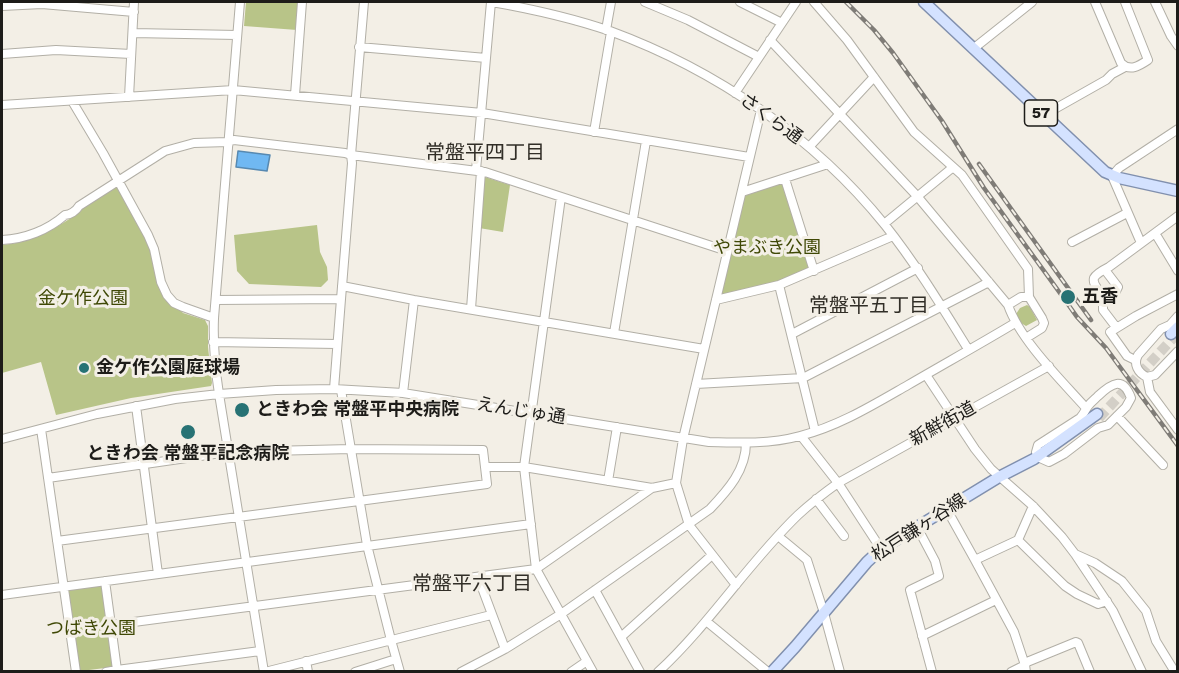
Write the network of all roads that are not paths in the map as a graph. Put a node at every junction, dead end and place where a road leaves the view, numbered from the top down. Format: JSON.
{"nodes":[{"id":1,"x":134,"y":2,"type":"edge"},
{"id":2,"x":240,"y":2,"type":"edge"},
{"id":3,"x":302,"y":2,"type":"edge"},
{"id":4,"x":364,"y":2,"type":"edge"},
{"id":5,"x":491,"y":2,"type":"edge"},
{"id":6,"x":611,"y":2,"type":"edge"},
{"id":7,"x":645,"y":2,"type":"edge"},
{"id":8,"x":740,"y":2,"type":"edge"},
{"id":9,"x":796,"y":2,"type":"edge"},
{"id":10,"x":814,"y":2,"type":"edge"},
{"id":11,"x":924,"y":2,"type":"edge"},
{"id":12,"x":1032,"y":2,"type":"edge"},
{"id":13,"x":1095,"y":2,"type":"edge"},
{"id":14,"x":1125,"y":2,"type":"edge"},
{"id":15,"x":1155,"y":2,"type":"edge"},
{"id":16,"x":2,"y":6,"type":"edge"},
{"id":17,"x":134,"y":12,"type":"junction"},
{"id":18,"x":782,"y":23,"type":"junction"},
{"id":19,"x":609,"y":31,"type":"junction"},
{"id":20,"x":133,"y":33,"type":"junction"},
{"id":21,"x":237,"y":35,"type":"junction"},
{"id":22,"x":770,"y":40,"type":"junction"},
{"id":23,"x":359,"y":46,"type":"junction"},
{"id":24,"x":1178,"y":46,"type":"edge"},
{"id":25,"x":973,"y":49,"type":"junction"},
{"id":26,"x":2,"y":54,"type":"edge"},
{"id":27,"x":132,"y":54,"type":"junction"},
{"id":28,"x":759,"y":57,"type":"junction"},
{"id":29,"x":486,"y":58,"type":"junction"},
{"id":30,"x":1125,"y":67,"type":"junction"},
{"id":31,"x":874,"y":77,"type":"junction"},
{"id":32,"x":233,"y":90,"type":"junction"},
{"id":33,"x":735,"y":93,"type":"junction"},
{"id":34,"x":295,"y":95,"type":"junction"},
{"id":35,"x":129,"y":97,"type":"junction"},
{"id":36,"x":72,"y":101,"type":"junction"},
{"id":37,"x":355,"y":101,"type":"junction"},
{"id":38,"x":2,"y":105,"type":"edge"},
{"id":39,"x":761,"y":110,"type":"junction"},
{"id":40,"x":482,"y":113,"type":"junction"},
{"id":41,"x":840,"y":113,"type":"junction"},
{"id":42,"x":1044,"y":115,"type":"junction"},
{"id":43,"x":1178,"y":129,"type":"edge"},
{"id":44,"x":594,"y":132,"type":"junction"},
{"id":45,"x":646,"y":141,"type":"junction"},
{"id":46,"x":228,"y":142,"type":"junction"},
{"id":47,"x":809,"y":147,"type":"junction"},
{"id":48,"x":351,"y":155,"type":"junction"},
{"id":49,"x":749,"y":157,"type":"junction"},
{"id":50,"x":828,"y":164,"type":"junction"},
{"id":51,"x":952,"y":168,"type":"junction"},
{"id":52,"x":479,"y":171,"type":"junction"},
{"id":53,"x":1112,"y":176,"type":"junction"},
{"id":54,"x":785,"y":178,"type":"junction"},
{"id":55,"x":118,"y":181,"type":"junction"},
{"id":56,"x":1178,"y":191,"type":"edge"},
{"id":57,"x":742,"y":192,"type":"junction"},
{"id":58,"x":917,"y":196,"type":"junction"},
{"id":59,"x":561,"y":198,"type":"junction"},
{"id":60,"x":1127,"y":213,"type":"junction"},
{"id":61,"x":1178,"y":216,"type":"edge"},
{"id":62,"x":633,"y":220,"type":"junction"},
{"id":63,"x":884,"y":224,"type":"junction"},
{"id":64,"x":1155,"y":233,"type":"junction"},
{"id":65,"x":893,"y":236,"type":"junction"},
{"id":66,"x":2,"y":240,"type":"edge"},
{"id":67,"x":1072,"y":242,"type":"dead end"},
{"id":68,"x":1141,"y":243,"type":"junction"},
{"id":69,"x":727,"y":251,"type":"junction"},
{"id":70,"x":918,"y":268,"type":"junction"},
{"id":71,"x":1105,"y":270,"type":"junction"},
{"id":72,"x":814,"y":271,"type":"junction"},
{"id":73,"x":1178,"y":271,"type":"edge"},
{"id":74,"x":989,"y":282,"type":"junction"},
{"id":75,"x":779,"y":285,"type":"junction"},
{"id":76,"x":342,"y":286,"type":"junction"},
{"id":77,"x":1178,"y":294,"type":"edge"},
{"id":78,"x":1103,"y":296,"type":"junction"},
{"id":79,"x":1029,"y":297,"type":"junction"},
{"id":80,"x":341,"y":298,"type":"junction"},
{"id":81,"x":216,"y":300,"type":"junction"},
{"id":82,"x":414,"y":300,"type":"junction"},
{"id":83,"x":716,"y":300,"type":"junction"},
{"id":84,"x":942,"y":305,"type":"junction"},
{"id":85,"x":1008,"y":305,"type":"junction"},
{"id":86,"x":471,"y":309,"type":"junction"},
{"id":87,"x":1178,"y":316,"type":"edge"},
{"id":88,"x":214,"y":318,"type":"junction"},
{"id":89,"x":544,"y":322,"type":"junction"},
{"id":90,"x":1015,"y":323,"type":"junction"},
{"id":91,"x":1116,"y":327,"type":"junction"},
{"id":92,"x":614,"y":333,"type":"junction"},
{"id":93,"x":792,"y":334,"type":"junction"},
{"id":94,"x":1026,"y":338,"type":"junction"},
{"id":95,"x":213,"y":342,"type":"junction"},
{"id":96,"x":337,"y":344,"type":"junction"},
{"id":97,"x":704,"y":349,"type":"junction"},
{"id":98,"x":968,"y":350,"type":"junction"},
{"id":99,"x":1178,"y":351,"type":"edge"},
{"id":100,"x":1135,"y":360,"type":"junction"},
{"id":101,"x":1049,"y":366,"type":"junction"},
{"id":102,"x":926,"y":375,"type":"junction"},
{"id":103,"x":1147,"y":377,"type":"junction"},
{"id":104,"x":803,"y":378,"type":"junction"},
{"id":105,"x":696,"y":384,"type":"junction"},
{"id":106,"x":338,"y":390,"type":"junction"},
{"id":107,"x":403,"y":393,"type":"junction"},
{"id":108,"x":219,"y":394,"type":"junction"},
{"id":109,"x":136,"y":406,"type":"junction"},
{"id":110,"x":1086,"y":408,"type":"junction"},
{"id":111,"x":531,"y":413,"type":"junction"},
{"id":112,"x":1098,"y":416,"type":"tunnel mouth"},
{"id":113,"x":1117,"y":416,"type":"junction"},
{"id":114,"x":955,"y":418,"type":"junction"},
{"id":115,"x":617,"y":427,"type":"junction"},
{"id":116,"x":41,"y":429,"type":"junction"},
{"id":117,"x":1178,"y":430,"type":"edge"},
{"id":118,"x":815,"y":431,"type":"junction"},
{"id":119,"x":801,"y":436,"type":"junction"},
{"id":120,"x":2,"y":439,"type":"edge"},
{"id":121,"x":683,"y":439,"type":"junction"},
{"id":122,"x":746,"y":443,"type":"junction"},
{"id":123,"x":351,"y":449,"type":"junction"},
{"id":124,"x":228,"y":452,"type":"junction"},
{"id":125,"x":1038,"y":458,"type":"junction"},
{"id":126,"x":144,"y":464,"type":"junction"},
{"id":127,"x":1163,"y":465,"type":"dead end"},
{"id":128,"x":524,"y":467,"type":"junction"},
{"id":129,"x":485,"y":468,"type":"junction"},
{"id":130,"x":999,"y":477,"type":"junction"},
{"id":131,"x":48,"y":478,"type":"junction"},
{"id":132,"x":608,"y":481,"type":"junction"},
{"id":133,"x":676,"y":483,"type":"junction"},
{"id":134,"x":838,"y":483,"type":"junction"},
{"id":135,"x":652,"y":488,"type":"junction"},
{"id":136,"x":816,"y":499,"type":"junction"},
{"id":137,"x":359,"y":501,"type":"junction"},
{"id":138,"x":1033,"y":506,"type":"junction"},
{"id":139,"x":946,"y":508,"type":"junction"},
{"id":140,"x":238,"y":517,"type":"junction"},
{"id":141,"x":531,"y":524,"type":"junction"},
{"id":142,"x":689,"y":525,"type":"junction"},
{"id":143,"x":917,"y":527,"type":"junction"},
{"id":144,"x":152,"y":528,"type":"junction"},
{"id":145,"x":778,"y":536,"type":"junction"},
{"id":146,"x":844,"y":536,"type":"dead end"},
{"id":147,"x":1018,"y":540,"type":"junction"},
{"id":148,"x":57,"y":541,"type":"junction"},
{"id":149,"x":367,"y":545,"type":"junction"},
{"id":150,"x":881,"y":549,"type":"junction"},
{"id":151,"x":1075,"y":554,"type":"junction"},
{"id":152,"x":712,"y":555,"type":"junction"},
{"id":153,"x":975,"y":560,"type":"junction"},
{"id":154,"x":246,"y":562,"type":"junction"},
{"id":155,"x":536,"y":568,"type":"junction"},
{"id":156,"x":158,"y":574,"type":"junction"},
{"id":157,"x":478,"y":577,"type":"junction"},
{"id":158,"x":105,"y":581,"type":"junction"},
{"id":159,"x":736,"y":585,"type":"junction"},
{"id":160,"x":63,"y":587,"type":"junction"},
{"id":161,"x":378,"y":590,"type":"junction"},
{"id":162,"x":595,"y":590,"type":"junction"},
{"id":163,"x":2,"y":595,"type":"edge"},
{"id":164,"x":996,"y":600,"type":"junction"},
{"id":165,"x":1107,"y":601,"type":"junction"},
{"id":166,"x":254,"y":607,"type":"junction"},
{"id":167,"x":824,"y":612,"type":"junction"},
{"id":168,"x":561,"y":614,"type":"junction"},
{"id":169,"x":491,"y":615,"type":"junction"},
{"id":170,"x":706,"y":621,"type":"junction"},
{"id":171,"x":111,"y":625,"type":"junction"},
{"id":172,"x":922,"y":636,"type":"junction"},
{"id":173,"x":621,"y":637,"type":"junction"},
{"id":174,"x":391,"y":640,"type":"junction"},
{"id":175,"x":505,"y":649,"type":"junction"},
{"id":176,"x":260,"y":651,"type":"junction"},
{"id":177,"x":396,"y":659,"type":"junction"},
{"id":178,"x":306,"y":661,"type":"junction"},
{"id":179,"x":587,"y":661,"type":"junction"},
{"id":180,"x":169,"y":667,"type":"edge"},
{"id":181,"x":478,"y":668,"type":"edge"},
{"id":182,"x":1025,"y":668,"type":"edge"},
{"id":183,"x":117,"y":670,"type":"junction"},
{"id":184,"x":659,"y":670,"type":"edge"},
{"id":185,"x":1176,"y":670,"type":"edge"},
{"id":186,"x":76,"y":672,"type":"edge"},
{"id":187,"x":106,"y":672,"type":"edge"},
{"id":188,"x":264,"y":672,"type":"edge"},
{"id":189,"x":308,"y":672,"type":"edge"},
{"id":190,"x":356,"y":672,"type":"edge"},
{"id":191,"x":400,"y":672,"type":"edge"},
{"id":192,"x":461,"y":672,"type":"edge"},
{"id":193,"x":571,"y":672,"type":"edge"},
{"id":194,"x":593,"y":672,"type":"edge"},
{"id":195,"x":640,"y":672,"type":"edge"},
{"id":196,"x":770,"y":672,"type":"edge"},
{"id":197,"x":840,"y":672,"type":"edge"},
{"id":198,"x":932,"y":672,"type":"edge"},
{"id":199,"x":1011,"y":672,"type":"edge"},
{"id":200,"x":1090,"y":672,"type":"edge"},
{"id":201,"x":1142,"y":672,"type":"edge"}],
"edges":[{"from":1,"to":17,"type":"street"},
{"from":2,"to":21,"type":"street"},
{"from":3,"to":34,"type":"street"},
{"from":4,"to":23,"type":"street"},
{"from":5,"to":19,"type":"street","name":"さくら通"},
{"from":5,"to":29,"type":"street"},
{"from":6,"to":19,"type":"street"},
{"from":7,"to":28,"type":"street"},
{"from":8,"to":18,"type":"street"},
{"from":9,"to":18,"type":"street"},
{"from":10,"to":31,"type":"street"},
{"from":11,"to":25,"type":"main road","number":"57"},
{"from":12,"to":25,"type":"street"},
{"from":13,"to":30,"type":"street"},
{"from":14,"to":30,"type":"street"},
{"from":15,"to":24,"type":"street"},
{"from":16,"to":17,"type":"street"},
{"from":17,"to":20,"type":"street"},
{"from":18,"to":22,"type":"street"},
{"from":19,"to":33,"type":"street","name":"さくら通"},
{"from":19,"to":44,"type":"street"},
{"from":20,"to":21,"type":"street"},
{"from":20,"to":27,"type":"street"},
{"from":21,"to":32,"type":"street"},
{"from":22,"to":28,"type":"street"},
{"from":22,"to":41,"type":"street"},
{"from":23,"to":29,"type":"street"},
{"from":23,"to":37,"type":"street"},
{"from":25,"to":42,"type":"main road","number":"57"},
{"from":26,"to":27,"type":"street"},
{"from":27,"to":35,"type":"street"},
{"from":28,"to":33,"type":"street"},
{"from":29,"to":40,"type":"street"},
{"from":30,"to":42,"type":"street"},
{"from":31,"to":41,"type":"street"},
{"from":31,"to":51,"type":"street"},
{"from":32,"to":34,"type":"street"},
{"from":32,"to":35,"type":"street"},
{"from":32,"to":46,"type":"street"},
{"from":33,"to":39,"type":"street","name":"さくら通"},
{"from":34,"to":37,"type":"street"},
{"from":35,"to":36,"type":"street"},
{"from":36,"to":38,"type":"street"},
{"from":36,"to":55,"type":"street"},
{"from":37,"to":40,"type":"street"},
{"from":37,"to":48,"type":"street"},
{"from":39,"to":47,"type":"street","name":"さくら通"},
{"from":39,"to":49,"type":"street"},
{"from":40,"to":44,"type":"street"},
{"from":40,"to":52,"type":"street"},
{"from":41,"to":47,"type":"street"},
{"from":41,"to":58,"type":"street"},
{"from":42,"to":53,"type":"main road","number":"57"},
{"from":43,"to":53,"type":"street"},
{"from":44,"to":45,"type":"street"},
{"from":45,"to":49,"type":"street"},
{"from":45,"to":62,"type":"street"},
{"from":46,"to":48,"type":"street"},
{"from":46,"to":55,"type":"street"},
{"from":46,"to":81,"type":"street"},
{"from":47,"to":50,"type":"street","name":"さくら通"},
{"from":48,"to":52,"type":"street"},
{"from":48,"to":76,"type":"street"},
{"from":49,"to":57,"type":"street"},
{"from":50,"to":54,"type":"street"},
{"from":50,"to":63,"type":"street","name":"さくら通"},
{"from":51,"to":58,"type":"street"},
{"from":51,"to":79,"type":"street"},
{"from":52,"to":59,"type":"street"},
{"from":52,"to":86,"type":"street"},
{"from":53,"to":56,"type":"main road","number":"57"},
{"from":53,"to":60,"type":"street"},
{"from":54,"to":57,"type":"street"},
{"from":54,"to":72,"type":"street"},
{"from":55,"to":66,"type":"street"},
{"from":55,"to":88,"type":"street"},
{"from":57,"to":69,"type":"street"},
{"from":58,"to":63,"type":"street"},
{"from":58,"to":74,"type":"street"},
{"from":59,"to":62,"type":"street"},
{"from":59,"to":89,"type":"street"},
{"from":60,"to":67,"type":"street"},
{"from":60,"to":68,"type":"street"},
{"from":61,"to":64,"type":"street"},
{"from":62,"to":69,"type":"street"},
{"from":62,"to":92,"type":"street"},
{"from":63,"to":65,"type":"street","name":"さくら通"},
{"from":64,"to":68,"type":"street"},
{"from":64,"to":73,"type":"street"},
{"from":65,"to":70,"type":"street","name":"さくら通"},
{"from":65,"to":72,"type":"street"},
{"from":68,"to":71,"type":"street"},
{"from":69,"to":83,"type":"street"},
{"from":70,"to":84,"type":"street","name":"さくら通"},
{"from":70,"to":93,"type":"street"},
{"from":71,"to":78,"type":"street"},
{"from":71,"to":78,"type":"street"},
{"from":72,"to":75,"type":"street"},
{"from":74,"to":84,"type":"street"},
{"from":74,"to":85,"type":"street"},
{"from":75,"to":83,"type":"street"},
{"from":75,"to":93,"type":"street"},
{"from":76,"to":80,"type":"street"},
{"from":76,"to":82,"type":"street"},
{"from":77,"to":91,"type":"street"},
{"from":78,"to":91,"type":"street"},
{"from":79,"to":85,"type":"street"},
{"from":79,"to":94,"type":"street"},
{"from":80,"to":81,"type":"street"},
{"from":80,"to":96,"type":"street"},
{"from":81,"to":88,"type":"street"},
{"from":82,"to":86,"type":"street"},
{"from":82,"to":107,"type":"street"},
{"from":83,"to":97,"type":"street"},
{"from":84,"to":98,"type":"street","name":"さくら通"},
{"from":84,"to":104,"type":"street"},
{"from":85,"to":90,"type":"street"},
{"from":86,"to":89,"type":"street"},
{"from":87,"to":100,"type":"street"},
{"from":88,"to":95,"type":"street"},
{"from":89,"to":92,"type":"street"},
{"from":89,"to":111,"type":"street"},
{"from":90,"to":94,"type":"street"},
{"from":90,"to":98,"type":"street","name":"えんじゅ通"},
{"from":91,"to":100,"type":"street"},
{"from":92,"to":97,"type":"street"},
{"from":93,"to":104,"type":"street"},
{"from":94,"to":101,"type":"street"},
{"from":95,"to":96,"type":"street"},
{"from":95,"to":108,"type":"street"},
{"from":96,"to":106,"type":"street"},
{"from":97,"to":105,"type":"street"},
{"from":98,"to":102,"type":"street","name":"えんじゅ通"},
{"from":99,"to":103,"type":"street"},
{"from":100,"to":103,"type":"street"},
{"from":101,"to":110,"type":"street"},
{"from":101,"to":114,"type":"street","name":"新鮮街道"},
{"from":102,"to":114,"type":"street"},
{"from":102,"to":118,"type":"street","name":"えんじゅ通"},
{"from":103,"to":117,"type":"street"},
{"from":104,"to":105,"type":"street"},
{"from":104,"to":118,"type":"street"},
{"from":105,"to":121,"type":"street"},
{"from":106,"to":107,"type":"street","name":"えんじゅ通"},
{"from":106,"to":108,"type":"street","name":"えんじゅ通"},
{"from":106,"to":123,"type":"street"},
{"from":107,"to":111,"type":"street","name":"えんじゅ通"},
{"from":108,"to":109,"type":"street","name":"えんじゅ通"},
{"from":108,"to":124,"type":"street"},
{"from":109,"to":116,"type":"street","name":"えんじゅ通"},
{"from":109,"to":126,"type":"street"},
{"from":110,"to":113,"type":"street"},
{"from":110,"to":125,"type":"street"},
{"from":111,"to":115,"type":"street","name":"えんじゅ通"},
{"from":111,"to":128,"type":"street"},
{"from":112,"to":125,"type":"main road","name":"松戸鎌ヶ谷線"},
{"from":113,"to":125,"type":"street"},
{"from":113,"to":127,"type":"street"},
{"from":114,"to":130,"type":"street"},
{"from":114,"to":134,"type":"street","name":"新鮮街道"},
{"from":115,"to":121,"type":"street","name":"えんじゅ通"},
{"from":115,"to":132,"type":"street"},
{"from":116,"to":120,"type":"street","name":"えんじゅ通"},
{"from":116,"to":131,"type":"street"},
{"from":118,"to":119,"type":"street","name":"えんじゅ通"},
{"from":119,"to":122,"type":"street","name":"えんじゅ通"},
{"from":119,"to":134,"type":"street"},
{"from":121,"to":122,"type":"street","name":"えんじゅ通"},
{"from":121,"to":133,"type":"street"},
{"from":122,"to":142,"type":"street"},
{"from":123,"to":124,"type":"street"},
{"from":123,"to":129,"type":"street"},
{"from":123,"to":137,"type":"street"},
{"from":124,"to":126,"type":"street"},
{"from":124,"to":140,"type":"street"},
{"from":125,"to":130,"type":"main road","name":"松戸鎌ヶ谷線"},
{"from":126,"to":131,"type":"street"},
{"from":126,"to":144,"type":"street"},
{"from":128,"to":129,"type":"street"},
{"from":128,"to":132,"type":"street"},
{"from":128,"to":141,"type":"street"},
{"from":129,"to":137,"type":"street"},
{"from":130,"to":138,"type":"street"},
{"from":130,"to":139,"type":"main road","name":"松戸鎌ヶ谷線"},
{"from":131,"to":148,"type":"street"},
{"from":132,"to":135,"type":"street"},
{"from":133,"to":135,"type":"street"},
{"from":133,"to":142,"type":"street"},
{"from":134,"to":136,"type":"street","name":"新鮮街道"},
{"from":134,"to":150,"type":"street"},
{"from":135,"to":155,"type":"street"},
{"from":136,"to":145,"type":"street","name":"新鮮街道"},
{"from":136,"to":146,"type":"street"},
{"from":137,"to":140,"type":"street"},
{"from":137,"to":149,"type":"street"},
{"from":138,"to":147,"type":"street"},
{"from":138,"to":151,"type":"street"},
{"from":139,"to":143,"type":"main road","name":"松戸鎌ヶ谷線"},
{"from":139,"to":153,"type":"street"},
{"from":140,"to":144,"type":"street"},
{"from":140,"to":154,"type":"street"},
{"from":141,"to":149,"type":"street"},
{"from":141,"to":155,"type":"street"},
{"from":142,"to":152,"type":"street"},
{"from":142,"to":162,"type":"street"},
{"from":143,"to":150,"type":"main road","name":"松戸鎌ヶ谷線"},
{"from":143,"to":172,"type":"street"},
{"from":144,"to":148,"type":"street"},
{"from":144,"to":156,"type":"street"},
{"from":145,"to":159,"type":"street","name":"新鮮街道"},
{"from":145,"to":167,"type":"street"},
{"from":147,"to":153,"type":"street"},
{"from":147,"to":165,"type":"street"},
{"from":148,"to":160,"type":"street"},
{"from":149,"to":154,"type":"street"},
{"from":149,"to":161,"type":"street"},
{"from":150,"to":167,"type":"main road","name":"松戸鎌ヶ谷線"},
{"from":151,"to":165,"type":"street"},
{"from":151,"to":185,"type":"street"},
{"from":152,"to":159,"type":"street"},
{"from":152,"to":173,"type":"street"},
{"from":153,"to":164,"type":"street"},
{"from":154,"to":156,"type":"street"},
{"from":154,"to":166,"type":"street"},
{"from":155,"to":157,"type":"street"},
{"from":155,"to":168,"type":"street"},
{"from":156,"to":158,"type":"street"},
{"from":157,"to":161,"type":"street"},
{"from":157,"to":169,"type":"street"},
{"from":158,"to":160,"type":"street"},
{"from":158,"to":171,"type":"street"},
{"from":159,"to":170,"type":"street","name":"新鮮街道"},
{"from":160,"to":163,"type":"street"},
{"from":160,"to":186,"type":"street"},
{"from":161,"to":166,"type":"street"},
{"from":161,"to":174,"type":"street"},
{"from":162,"to":168,"type":"street"},
{"from":162,"to":173,"type":"street"},
{"from":164,"to":172,"type":"street"},
{"from":164,"to":182,"type":"street"},
{"from":165,"to":201,"type":"street"},
{"from":166,"to":171,"type":"street"},
{"from":166,"to":176,"type":"street"},
{"from":167,"to":196,"type":"main road","name":"松戸鎌ヶ谷線"},
{"from":167,"to":197,"type":"street"},
{"from":168,"to":175,"type":"street"},
{"from":168,"to":179,"type":"street"},
{"from":169,"to":174,"type":"street"},
{"from":169,"to":175,"type":"street"},
{"from":170,"to":184,"type":"street","name":"新鮮街道"},
{"from":170,"to":196,"type":"street"},
{"from":171,"to":183,"type":"street"},
{"from":172,"to":198,"type":"street"},
{"from":173,"to":195,"type":"street"},
{"from":174,"to":177,"type":"street"},
{"from":174,"to":178,"type":"street"},
{"from":175,"to":181,"type":"street"},
{"from":176,"to":180,"type":"street"},
{"from":176,"to":188,"type":"street"},
{"from":177,"to":190,"type":"street"},
{"from":177,"to":191,"type":"street"},
{"from":178,"to":188,"type":"street"},
{"from":178,"to":189,"type":"street"},
{"from":179,"to":193,"type":"street"},
{"from":179,"to":194,"type":"street"},
{"from":180,"to":183,"type":"street"},
{"from":181,"to":192,"type":"street"},
{"from":182,"to":199,"type":"street"},
{"from":182,"to":200,"type":"street"},
{"from":183,"to":187,"type":"street"}]}
